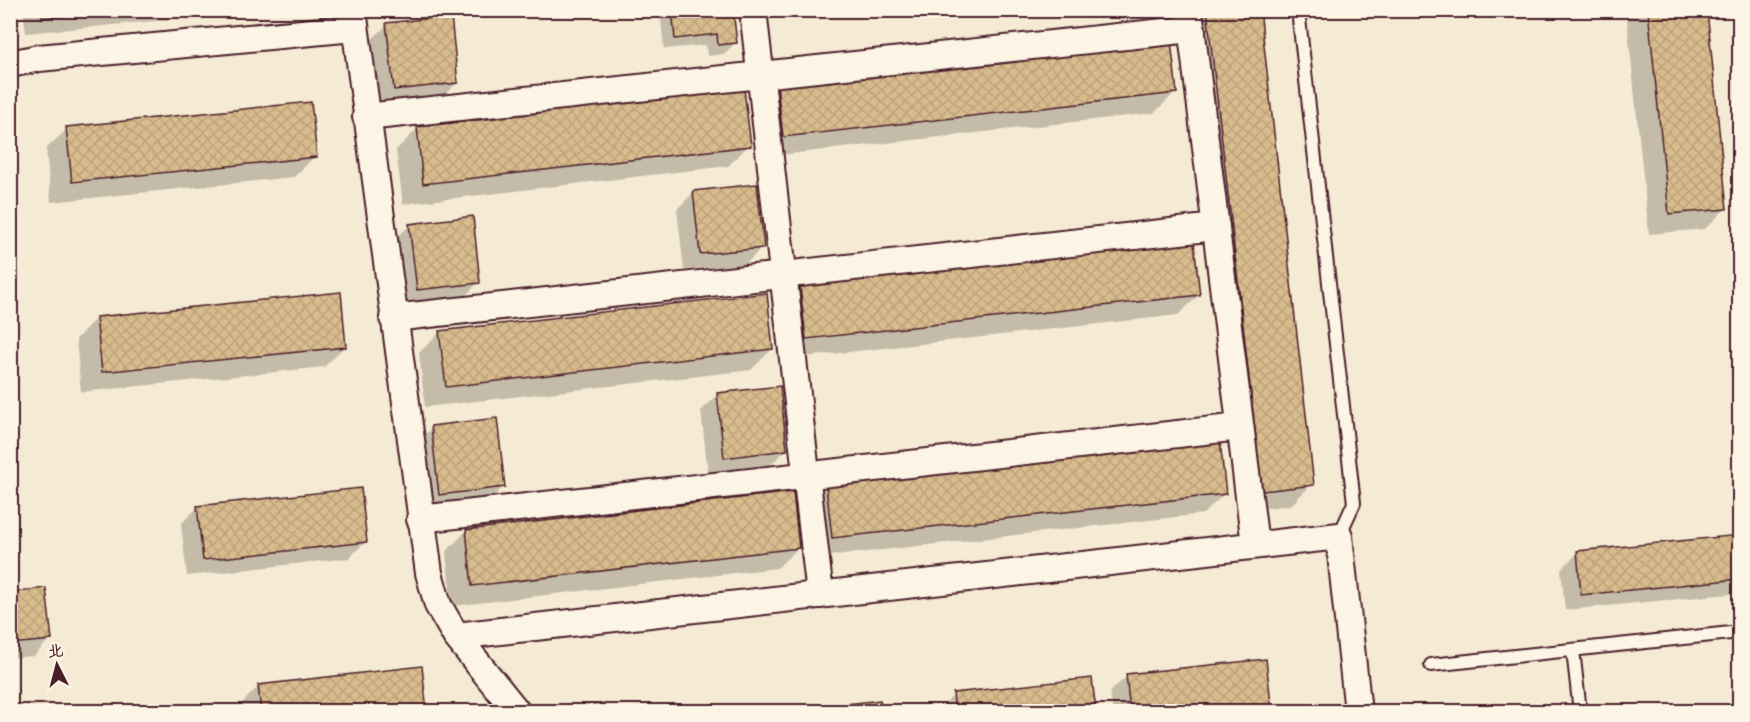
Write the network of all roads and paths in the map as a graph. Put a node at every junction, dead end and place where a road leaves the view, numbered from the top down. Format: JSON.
{"nodes":[{"id":1,"x":753,"y":10,"type":"edge"},
{"id":2,"x":1298,"y":10,"type":"edge"},
{"id":3,"x":353,"y":19,"type":"edge"},
{"id":4,"x":1191,"y":20,"type":"edge"},
{"id":5,"x":10,"y":64,"type":"edge"},
{"id":6,"x":760,"y":76,"type":"junction"},
{"id":7,"x":366,"y":117,"type":"junction"},
{"id":8,"x":1216,"y":226,"type":"junction"},
{"id":9,"x":783,"y":275,"type":"junction"},
{"id":10,"x":393,"y":318,"type":"junction"},
{"id":11,"x":1240,"y":427,"type":"junction"},
{"id":12,"x":806,"y":476,"type":"junction"},
{"id":13,"x":420,"y":519,"type":"junction"},
{"id":14,"x":1339,"y":536,"type":"junction"},
{"id":15,"x":1255,"y":545,"type":"junction"},
{"id":16,"x":820,"y":595,"type":"junction"},
{"id":17,"x":1740,"y":632,"type":"edge"},
{"id":18,"x":456,"y":636,"type":"junction"},
{"id":19,"x":1573,"y":650,"type":"junction"},
{"id":20,"x":1431,"y":665,"type":"dead end"},
{"id":21,"x":517,"y":711,"type":"edge"},
{"id":22,"x":1359,"y":711,"type":"edge"},
{"id":23,"x":1580,"y":711,"type":"edge"}],
"edges":[{"from":1,"to":6,"type":"street"},
{"from":2,"to":14,"type":"lane"},
{"from":3,"to":5,"type":"street"},
{"from":3,"to":7,"type":"street"},
{"from":4,"to":6,"type":"street"},
{"from":4,"to":8,"type":"street"},
{"from":6,"to":7,"type":"street"},
{"from":6,"to":9,"type":"street"},
{"from":7,"to":10,"type":"street"},
{"from":8,"to":9,"type":"street"},
{"from":8,"to":11,"type":"street"},
{"from":9,"to":10,"type":"street"},
{"from":9,"to":12,"type":"street"},
{"from":10,"to":13,"type":"street"},
{"from":11,"to":12,"type":"street"},
{"from":11,"to":15,"type":"street"},
{"from":12,"to":13,"type":"street"},
{"from":12,"to":16,"type":"street"},
{"from":13,"to":18,"type":"street"},
{"from":14,"to":15,"type":"street"},
{"from":14,"to":22,"type":"street"},
{"from":15,"to":16,"type":"street"},
{"from":16,"to":18,"type":"street"},
{"from":17,"to":19,"type":"lane"},
{"from":18,"to":21,"type":"street"},
{"from":19,"to":20,"type":"lane"},
{"from":19,"to":23,"type":"lane"}]}
